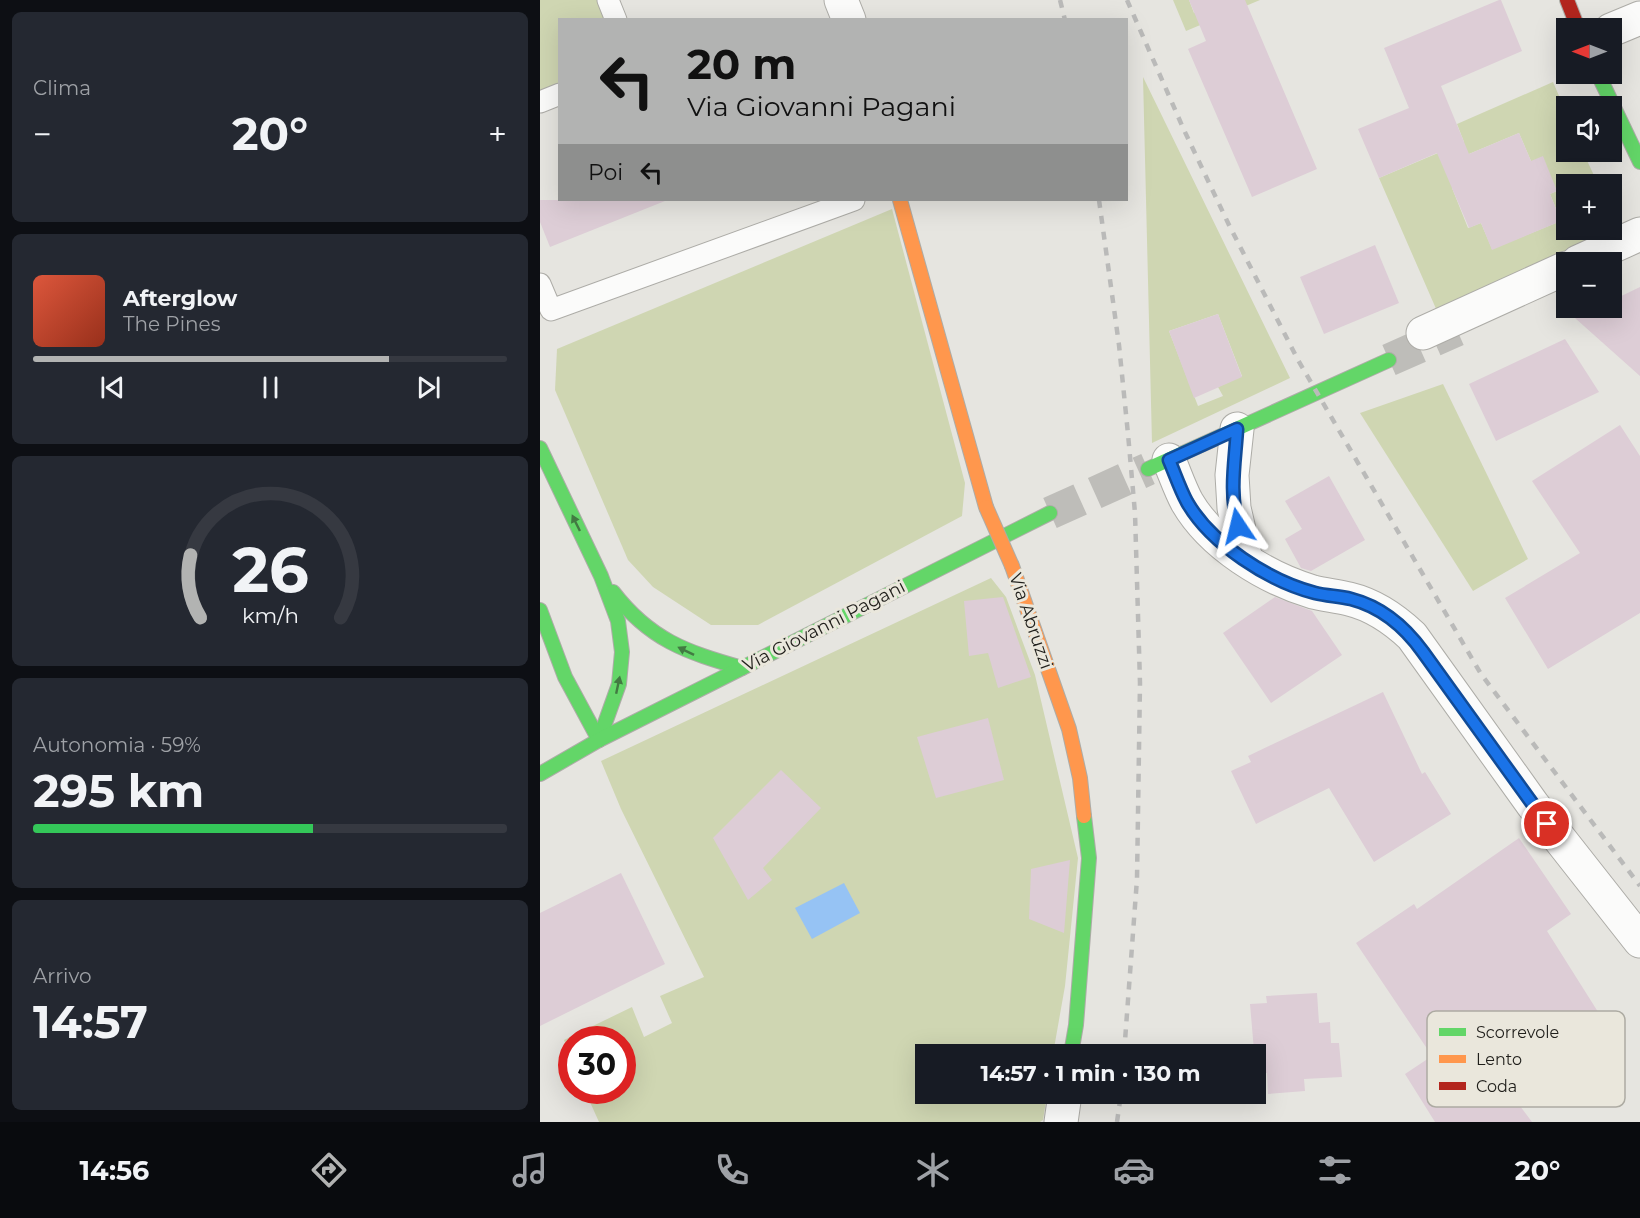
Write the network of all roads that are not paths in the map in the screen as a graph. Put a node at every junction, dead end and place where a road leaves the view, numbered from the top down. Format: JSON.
{"nodes":[{"id":1,"x":608,"y":0,"type":"edge"},
{"id":2,"x":841,"y":0,"type":"edge"},
{"id":3,"x":1567,"y":0,"type":"edge"},
{"id":4,"x":615,"y":18,"type":"edge"},
{"id":5,"x":848,"y":18,"type":"edge"},
{"id":6,"x":1574,"y":18,"type":"edge"},
{"id":7,"x":1640,"y":18,"type":"edge"},
{"id":8,"x":1622,"y":25,"type":"edge"},
{"id":9,"x":1603,"y":84,"type":"edge"},
{"id":10,"x":558,"y":95,"type":"edge"},
{"id":11,"x":540,"y":102,"type":"edge"},
{"id":12,"x":1640,"y":162,"type":"edge"},
{"id":13,"x":851,"y":201,"type":"edge"},
{"id":14,"x":900,"y":201,"type":"edge"},
{"id":15,"x":1640,"y":234,"type":"edge"},
{"id":16,"x":1600,"y":252,"type":"edge"},
{"id":17,"x":1556,"y":273,"type":"edge"},
{"id":18,"x":540,"y":284,"type":"edge"},
{"id":19,"x":1423,"y":333,"type":"tunnel mouth"},
{"id":20,"x":1389,"y":360,"type":"tunnel mouth"},
{"id":21,"x":1237,"y":429,"type":"junction"},
{"id":22,"x":540,"y":448,"type":"edge"},
{"id":23,"x":1159,"y":465,"type":"joint"},
{"id":24,"x":1050,"y":513,"type":"tunnel mouth"},
{"id":25,"x":1246,"y":560,"type":"junction"},
{"id":26,"x":601,"y":576,"type":"junction"},
{"id":27,"x":540,"y":610,"type":"edge"},
{"id":28,"x":742,"y":668,"type":"junction"},
{"id":29,"x":599,"y":740,"type":"junction"},
{"id":30,"x":540,"y":774,"type":"edge"},
{"id":31,"x":1640,"y":941,"type":"edge"},
{"id":32,"x":1073,"y":1044,"type":"edge"},
{"id":33,"x":1064,"y":1104,"type":"edge"},
{"id":34,"x":1061,"y":1122,"type":"edge"}],
"edges":[{"from":1,"to":4,"type":"lane"},
{"from":2,"to":5,"type":"street"},
{"from":3,"to":6,"type":"street"},
{"from":7,"to":8,"type":"street"},
{"from":9,"to":12,"type":"street"},
{"from":10,"to":11,"type":"lane"},
{"from":13,"to":18,"type":"lane"},
{"from":14,"to":32,"type":"street","name":"Via Abruzzi","bridge":true},
{"from":15,"to":16,"type":"street"},
{"from":17,"to":19,"type":"street"},
{"from":20,"to":21,"type":"street"},
{"from":21,"to":23,"type":"street"},
{"from":21,"to":25,"type":"street"},
{"from":26,"to":22,"type":"street","one_way":true},
{"from":23,"to":25,"type":"street"},
{"from":24,"to":28,"type":"street","name":"Via Giovanni Pagani"},
{"from":25,"to":31,"type":"street"},
{"from":28,"to":26,"type":"street","one_way":true},
{"from":29,"to":26,"type":"street","one_way":true},
{"from":27,"to":29,"type":"street"},
{"from":28,"to":29,"type":"street","name":"Via Giovanni Pagani"},
{"from":29,"to":30,"type":"street","name":"Via Giovanni Pagani"},
{"from":33,"to":34,"type":"street"}]}
